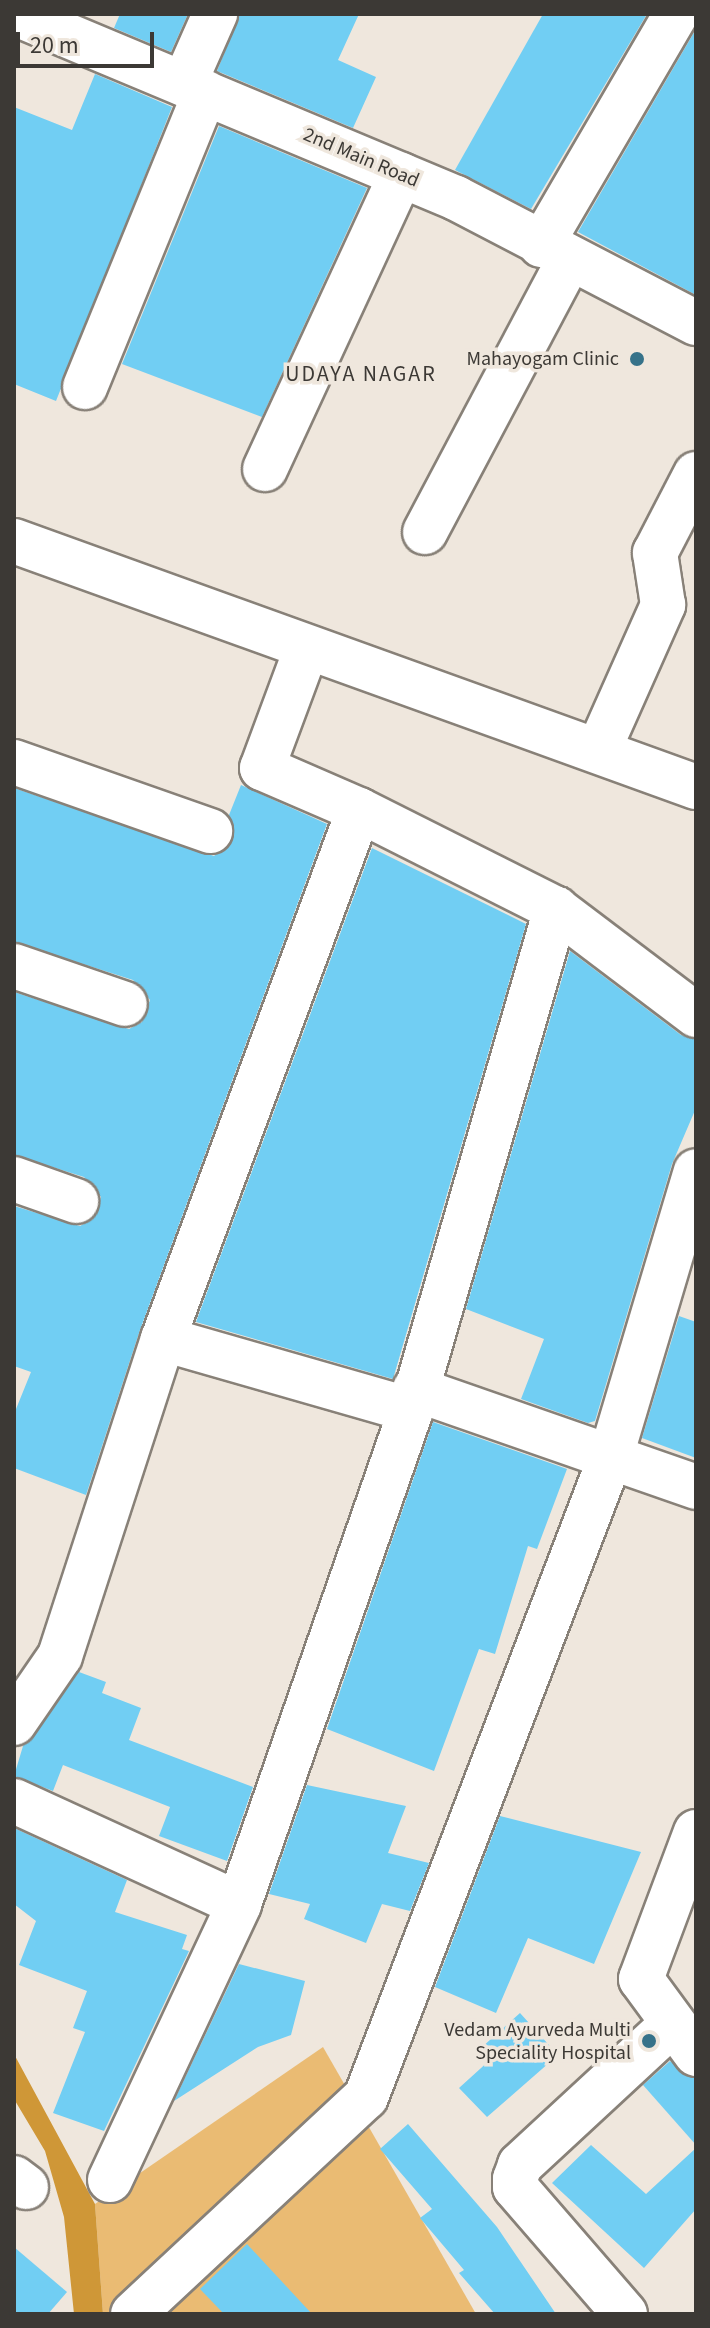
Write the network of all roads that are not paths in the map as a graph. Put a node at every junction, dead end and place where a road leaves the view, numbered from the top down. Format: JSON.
{"nodes":[{"id":1,"x":16,"y":14,"type":"edge"},
{"id":2,"x":215,"y":14,"type":"edge"},
{"id":3,"x":676,"y":14,"type":"edge"},
{"id":4,"x":195,"y":88,"type":"junction"},
{"id":5,"x":401,"y":175,"type":"junction"},
{"id":6,"x":556,"y":252,"type":"junction"},
{"id":7,"x":696,"y":323,"type":"edge"},
{"id":8,"x":85,"y":387,"type":"dead end"},
{"id":9,"x":265,"y":469,"type":"dead end"},
{"id":10,"x":696,"y":474,"type":"edge"},
{"id":11,"x":425,"y":532,"type":"dead end"},
{"id":12,"x":14,"y":541,"type":"edge"},
{"id":13,"x":306,"y":650,"type":"junction"},
{"id":14,"x":599,"y":749,"type":"junction"},
{"id":15,"x":14,"y":762,"type":"edge"},
{"id":16,"x":696,"y":787,"type":"edge"},
{"id":17,"x":359,"y":810,"type":"junction"},
{"id":18,"x":210,"y":831,"type":"dead end"},
{"id":19,"x":556,"y":909,"type":"junction"},
{"id":20,"x":14,"y":966,"type":"edge"},
{"id":21,"x":125,"y":1004,"type":"dead end"},
{"id":22,"x":695,"y":1010,"type":"edge"},
{"id":23,"x":696,"y":1171,"type":"edge"},
{"id":24,"x":14,"y":1179,"type":"edge"},
{"id":25,"x":76,"y":1201,"type":"dead end"},
{"id":26,"x":163,"y":1339,"type":"junction"},
{"id":27,"x":413,"y":1399,"type":"junction"},
{"id":28,"x":611,"y":1456,"type":"junction"},
{"id":29,"x":696,"y":1487,"type":"edge"},
{"id":30,"x":14,"y":1723,"type":"edge"},
{"id":31,"x":14,"y":1801,"type":"edge"},
{"id":32,"x":696,"y":1832,"type":"edge"},
{"id":33,"x":239,"y":1904,"type":"junction"},
{"id":34,"x":683,"y":2039,"type":"edge"},
{"id":35,"x":110,"y":2180,"type":"dead end"},
{"id":36,"x":133,"y":2314,"type":"edge"},
{"id":37,"x":625,"y":2314,"type":"edge"}],
"edges":[{"from":1,"to":4,"type":"street","name":"2nd Main Road"},
{"from":2,"to":4,"type":"street"},
{"from":3,"to":6,"type":"street"},
{"from":4,"to":5,"type":"street","name":"2nd Main Road"},
{"from":4,"to":8,"type":"street"},
{"from":5,"to":6,"type":"street","name":"2nd Main Road"},
{"from":5,"to":9,"type":"street"},
{"from":6,"to":7,"type":"street","name":"2nd Main Road"},
{"from":6,"to":11,"type":"street"},
{"from":10,"to":14,"type":"street"},
{"from":12,"to":13,"type":"street"},
{"from":13,"to":14,"type":"street"},
{"from":13,"to":17,"type":"street"},
{"from":14,"to":16,"type":"street"},
{"from":15,"to":18,"type":"street"},
{"from":17,"to":19,"type":"street"},
{"from":17,"to":26,"type":"street"},
{"from":19,"to":22,"type":"street"},
{"from":19,"to":27,"type":"street"},
{"from":20,"to":21,"type":"street"},
{"from":23,"to":28,"type":"street"},
{"from":24,"to":25,"type":"street"},
{"from":26,"to":27,"type":"street"},
{"from":26,"to":30,"type":"street"},
{"from":27,"to":28,"type":"street"},
{"from":27,"to":33,"type":"street"},
{"from":28,"to":29,"type":"street"},
{"from":28,"to":36,"type":"street"},
{"from":31,"to":33,"type":"street"},
{"from":32,"to":34,"type":"street"},
{"from":33,"to":35,"type":"street"},
{"from":34,"to":37,"type":"street"}]}
